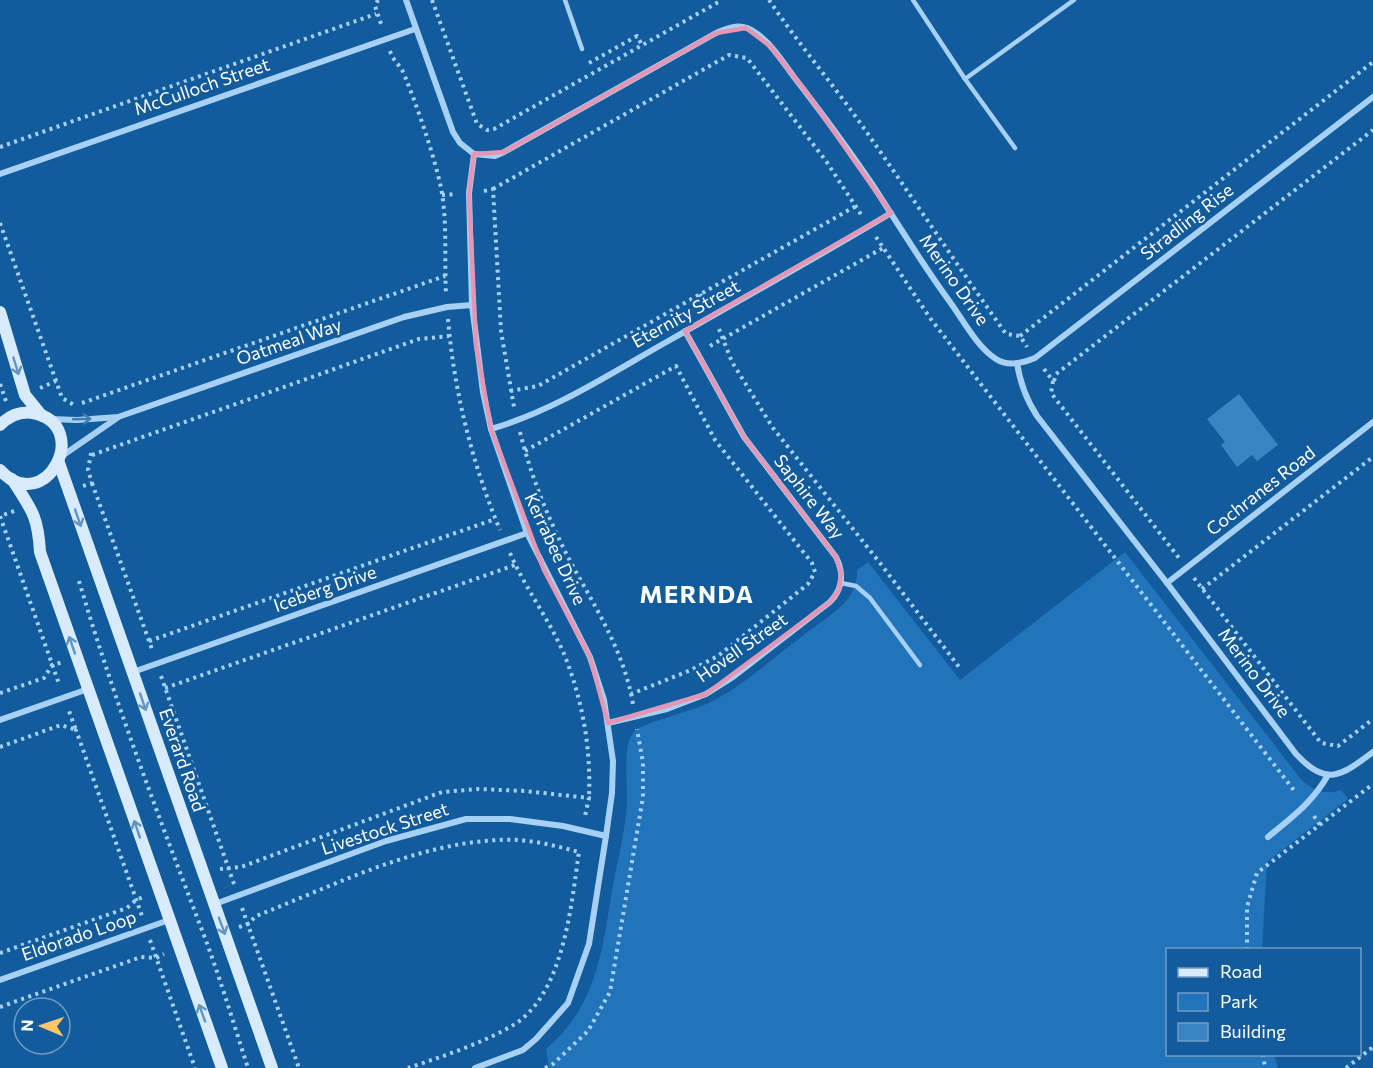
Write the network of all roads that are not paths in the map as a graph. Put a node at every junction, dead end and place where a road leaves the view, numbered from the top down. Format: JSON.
{"nodes":[{"id":1,"x":406,"y":0,"type":"edge"},
{"id":2,"x":566,"y":0,"type":"edge"},
{"id":3,"x":913,"y":0,"type":"edge"},
{"id":4,"x":1074,"y":0,"type":"edge"},
{"id":5,"x":415,"y":29,"type":"junction"},
{"id":6,"x":582,"y":48,"type":"road end"},
{"id":7,"x":965,"y":79,"type":"junction"},
{"id":8,"x":1373,"y":97,"type":"edge"},
{"id":9,"x":1015,"y":148,"type":"dead end"},
{"id":10,"x":474,"y":154,"type":"junction"},
{"id":11,"x":0,"y":174,"type":"edge"},
{"id":12,"x":891,"y":213,"type":"junction"},
{"id":13,"x":472,"y":305,"type":"junction"},
{"id":14,"x":0,"y":312,"type":"edge"},
{"id":15,"x":685,"y":331,"type":"junction"},
{"id":16,"x":1017,"y":363,"type":"junction"},
{"id":17,"x":44,"y":417,"type":"junction"},
{"id":18,"x":118,"y":417,"type":"junction"},
{"id":19,"x":1373,"y":422,"type":"edge"},
{"id":20,"x":0,"y":425,"type":"edge"},
{"id":21,"x":491,"y":429,"type":"junction"},
{"id":22,"x":60,"y":460,"type":"junction"},
{"id":23,"x":4,"y":475,"type":"edge"},
{"id":24,"x":527,"y":533,"type":"junction"},
{"id":25,"x":841,"y":583,"type":"junction"},
{"id":26,"x":1167,"y":584,"type":"junction"},
{"id":27,"x":920,"y":666,"type":"dead end"},
{"id":28,"x":133,"y":672,"type":"junction"},
{"id":29,"x":88,"y":689,"type":"junction"},
{"id":30,"x":0,"y":720,"type":"edge"},
{"id":31,"x":608,"y":723,"type":"junction"},
{"id":32,"x":1373,"y":752,"type":"edge"},
{"id":33,"x":1328,"y":775,"type":"junction"},
{"id":34,"x":606,"y":836,"type":"junction"},
{"id":35,"x":1268,"y":837,"type":"dead end"},
{"id":36,"x":214,"y":904,"type":"junction"},
{"id":37,"x":169,"y":920,"type":"junction"},
{"id":38,"x":0,"y":980,"type":"edge"},
{"id":39,"x":222,"y":1068,"type":"edge"},
{"id":40,"x":272,"y":1068,"type":"edge"},
{"id":41,"x":475,"y":1068,"type":"edge"}],
"edges":[{"from":1,"to":5,"type":"street"},
{"from":2,"to":6,"type":"lane"},
{"from":3,"to":7,"type":"lane"},
{"from":4,"to":7,"type":"lane"},
{"from":5,"to":10,"type":"street"},
{"from":5,"to":11,"type":"street","name":"McCulloch Street"},
{"from":7,"to":9,"type":"lane"},
{"from":8,"to":16,"type":"street","name":"Stradling Rise"},
{"from":10,"to":12,"type":"street","name":"Merino Drive"},
{"from":10,"to":13,"type":"street","name":"Kerrabee Drive"},
{"from":12,"to":15,"type":"street","name":"Eternity Street"},
{"from":12,"to":16,"type":"street","name":"Merino Drive"},
{"from":13,"to":18,"type":"street","name":"Oatmeal Way"},
{"from":13,"to":21,"type":"street","name":"Kerrabee Drive"},
{"from":14,"to":17,"type":"street","one_way":true},
{"from":15,"to":21,"type":"street","name":"Eternity Street"},
{"from":15,"to":25,"type":"street","name":"Saphire Way"},
{"from":16,"to":26,"type":"street","name":"Merino Drive"},
{"from":17,"to":18,"type":"street","name":"Oatmeal Way","one_way":true},
{"from":17,"to":20,"type":"street"},
{"from":17,"to":22,"type":"street","name":"Everard Road"},
{"from":18,"to":22,"type":"street","name":"Oatmeal Way"},
{"from":19,"to":26,"type":"street","name":"Cochranes Road"},
{"from":21,"to":24,"type":"street","name":"Kerrabee Drive"},
{"from":22,"to":23,"type":"street"},
{"from":22,"to":28,"type":"street","name":"Everard Road","one_way":true},
{"from":29,"to":23,"type":"street","one_way":true},
{"from":24,"to":28,"type":"street","name":"Iceberg Drive"},
{"from":24,"to":31,"type":"street","name":"Kerrabee Drive"},
{"from":25,"to":27,"type":"lane"},
{"from":25,"to":31,"type":"street","name":"Hovell Street"},
{"from":26,"to":33,"type":"street","name":"Merino Drive"},
{"from":28,"to":36,"type":"street","name":"Everard Road","one_way":true},
{"from":29,"to":30,"type":"street"},
{"from":37,"to":29,"type":"street","one_way":true},
{"from":31,"to":34,"type":"street","name":"Kerrabee Drive"},
{"from":32,"to":33,"type":"street"},
{"from":33,"to":35,"type":"street"},
{"from":34,"to":36,"type":"street","name":"Livestock Street"},
{"from":34,"to":41,"type":"street","name":"Kerrabee Drive"},
{"from":36,"to":40,"type":"street","name":"Everard Road","one_way":true},
{"from":37,"to":38,"type":"street","name":"Eldorado Loop"},
{"from":39,"to":37,"type":"street","one_way":true}]}
